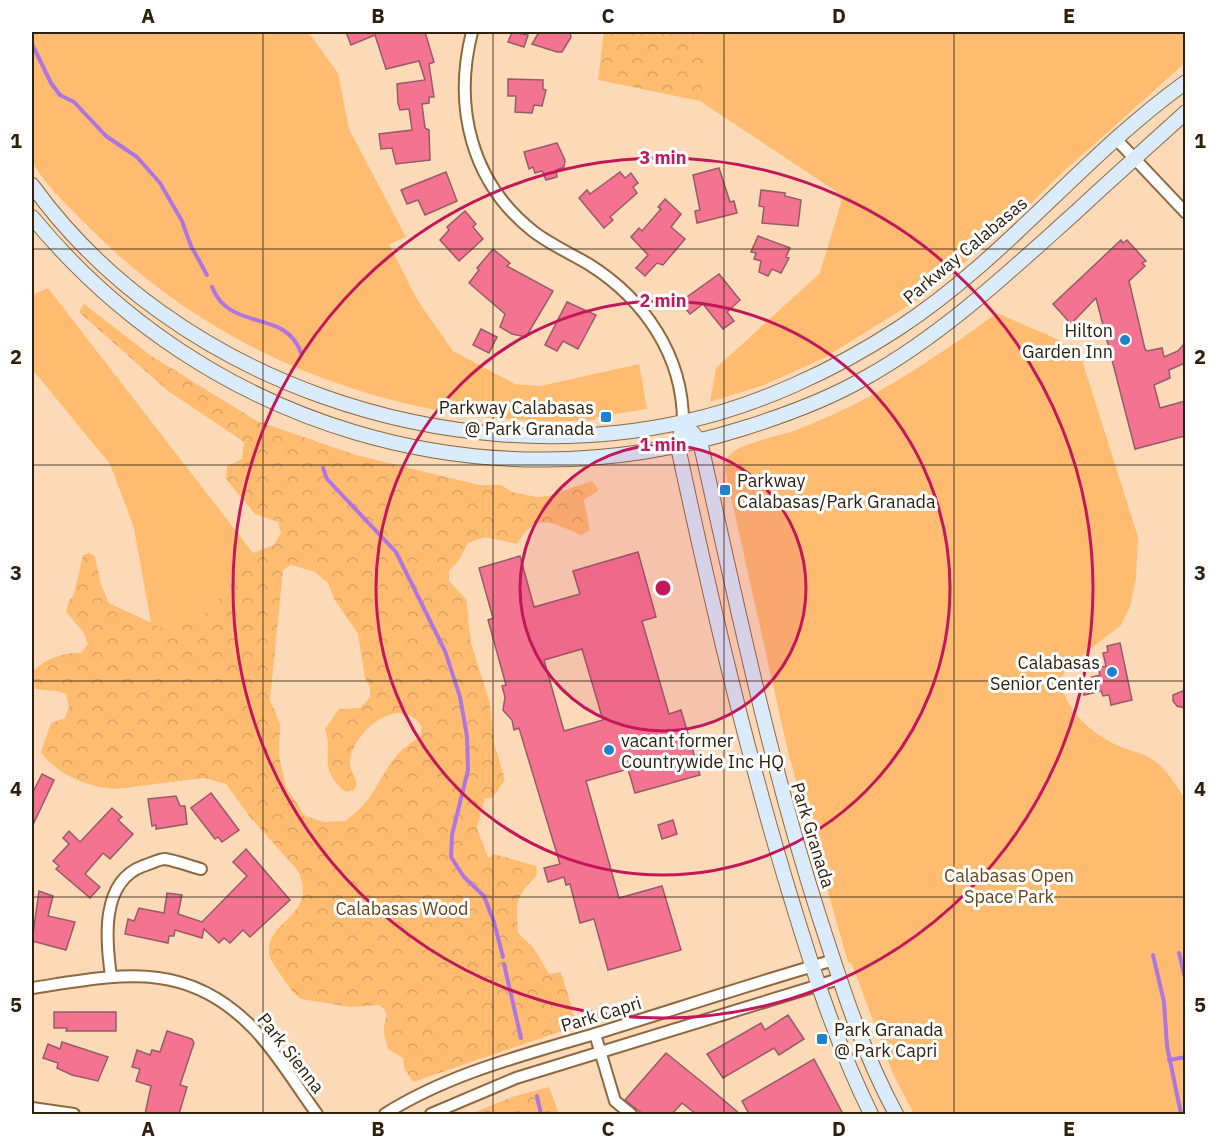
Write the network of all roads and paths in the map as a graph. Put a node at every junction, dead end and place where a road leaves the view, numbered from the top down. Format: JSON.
{"nodes":[{"id":1,"x":472,"y":32,"type":"edge"},
{"id":2,"x":1185,"y":82,"type":"edge"},
{"id":3,"x":1185,"y":112,"type":"edge"},
{"id":4,"x":1117,"y":140,"type":"junction"},
{"id":5,"x":1135,"y":158,"type":"junction"},
{"id":6,"x":32,"y":185,"type":"edge"},
{"id":7,"x":1185,"y":213,"type":"edge"},
{"id":8,"x":32,"y":217,"type":"edge"},
{"id":9,"x":683,"y":422,"type":"junction"},
{"id":10,"x":700,"y":441,"type":"junction"},
{"id":11,"x":678,"y":447,"type":"junction"},
{"id":12,"x":201,"y":869,"type":"dead end"},
{"id":13,"x":834,"y":960,"type":"junction"},
{"id":14,"x":812,"y":967,"type":"junction"},
{"id":15,"x":111,"y":976,"type":"junction"},
{"id":16,"x":839,"y":979,"type":"junction"},
{"id":17,"x":817,"y":987,"type":"junction"},
{"id":18,"x":32,"y":988,"type":"edge"},
{"id":19,"x":595,"y":1034,"type":"junction"},
{"id":20,"x":600,"y":1050,"type":"junction"},
{"id":21,"x":32,"y":1107,"type":"edge"},
{"id":22,"x":74,"y":1114,"type":"edge"},
{"id":23,"x":317,"y":1114,"type":"edge"},
{"id":24,"x":385,"y":1114,"type":"edge"},
{"id":25,"x":431,"y":1114,"type":"edge"},
{"id":26,"x":631,"y":1114,"type":"edge"},
{"id":27,"x":871,"y":1114,"type":"edge"},
{"id":28,"x":896,"y":1114,"type":"edge"}],
"edges":[{"from":1,"to":9,"type":"street"},
{"from":2,"to":4,"type":"street","name":"Parkway Calabasas"},
{"from":3,"to":5,"type":"street"},
{"from":4,"to":5,"type":"street"},
{"from":4,"to":9,"type":"street","name":"Parkway Calabasas"},
{"from":5,"to":7,"type":"street"},
{"from":5,"to":10,"type":"street"},
{"from":6,"to":9,"type":"street","name":"Parkway Calabasas"},
{"from":8,"to":11,"type":"street"},
{"from":9,"to":10,"type":"street","name":"Park Granada"},
{"from":9,"to":11,"type":"street"},
{"from":10,"to":11,"type":"street"},
{"from":10,"to":13,"type":"street","name":"Park Granada"},
{"from":11,"to":14,"type":"street"},
{"from":12,"to":15,"type":"street"},
{"from":13,"to":14,"type":"street","name":"Park Capri"},
{"from":13,"to":16,"type":"street","name":"Park Granada"},
{"from":14,"to":17,"type":"street"},
{"from":14,"to":19,"type":"street","name":"Park Capri"},
{"from":15,"to":18,"type":"street","name":"Park Sienna"},
{"from":15,"to":23,"type":"street","name":"Park Sienna"},
{"from":16,"to":17,"type":"street","name":"Park Capri"},
{"from":16,"to":28,"type":"street","name":"Park Granada"},
{"from":17,"to":20,"type":"street","name":"Park Capri"},
{"from":17,"to":27,"type":"street"},
{"from":19,"to":20,"type":"street"},
{"from":19,"to":24,"type":"street","name":"Park Capri"},
{"from":20,"to":25,"type":"street","name":"Park Capri"},
{"from":20,"to":26,"type":"street"},
{"from":21,"to":22,"type":"street"}]}
